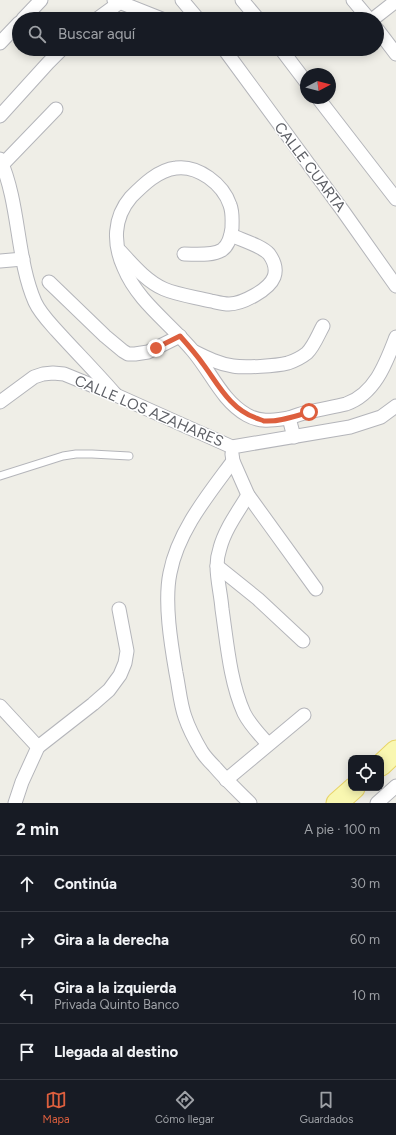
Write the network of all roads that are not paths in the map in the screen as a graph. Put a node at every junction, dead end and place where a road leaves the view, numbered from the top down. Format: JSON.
{"nodes":[{"id":1,"x":42,"y":0,"type":"edge"},
{"id":2,"x":182,"y":0,"type":"edge"},
{"id":3,"x":242,"y":0,"type":"edge"},
{"id":4,"x":353,"y":0,"type":"edge"},
{"id":5,"x":116,"y":1,"type":"edge"},
{"id":6,"x":396,"y":1,"type":"edge"},
{"id":7,"x":30,"y":12,"type":"edge"},
{"id":8,"x":105,"y":12,"type":"edge"},
{"id":9,"x":145,"y":12,"type":"edge"},
{"id":10,"x":192,"y":12,"type":"edge"},
{"id":11,"x":252,"y":12,"type":"edge"},
{"id":12,"x":363,"y":12,"type":"edge"},
{"id":13,"x":382,"y":12,"type":"edge"},
{"id":14,"x":12,"y":30,"type":"edge"},
{"id":15,"x":384,"y":38,"type":"edge"},
{"id":16,"x":0,"y":43,"type":"edge"},
{"id":17,"x":396,"y":54,"type":"edge"},
{"id":18,"x":55,"y":56,"type":"edge"},
{"id":19,"x":227,"y":56,"type":"edge"},
{"id":20,"x":286,"y":56,"type":"edge"},
{"id":21,"x":300,"y":74,"type":"edge"},
{"id":22,"x":323,"y":104,"type":"edge"},
{"id":23,"x":56,"y":109,"type":"dead end"},
{"id":24,"x":0,"y":116,"type":"edge"},
{"id":25,"x":1,"y":162,"type":"edge"},
{"id":26,"x":396,"y":199,"type":"edge"},
{"id":27,"x":231,"y":235,"type":"junction"},
{"id":28,"x":118,"y":249,"type":"junction"},
{"id":29,"x":184,"y":254,"type":"dead end"},
{"id":30,"x":23,"y":259,"type":"junction"},
{"id":31,"x":0,"y":261,"type":"edge"},
{"id":32,"x":49,"y":282,"type":"dead end"},
{"id":33,"x":396,"y":286,"type":"edge"},
{"id":34,"x":323,"y":326,"type":"dead end"},
{"id":35,"x":180,"y":336,"type":"junction"},
{"id":36,"x":396,"y":337,"type":"edge"},
{"id":37,"x":194,"y":351,"type":"junction"},
{"id":38,"x":118,"y":396,"type":"junction"},
{"id":39,"x":0,"y":402,"type":"edge"},
{"id":40,"x":396,"y":406,"type":"edge"},
{"id":41,"x":289,"y":418,"type":"junction"},
{"id":42,"x":294,"y":437,"type":"junction"},
{"id":43,"x":232,"y":447,"type":"junction"},
{"id":44,"x":129,"y":456,"type":"dead end"},
{"id":45,"x":233,"y":461,"type":"junction"},
{"id":46,"x":0,"y":476,"type":"edge"},
{"id":47,"x":248,"y":495,"type":"junction"},
{"id":48,"x":217,"y":566,"type":"junction"},
{"id":49,"x":316,"y":588,"type":"dead end"},
{"id":50,"x":119,"y":609,"type":"dead end"},
{"id":51,"x":303,"y":641,"type":"dead end"},
{"id":52,"x":0,"y":706,"type":"edge"},
{"id":53,"x":304,"y":716,"type":"dead end"},
{"id":54,"x":268,"y":744,"type":"junction"},
{"id":55,"x":38,"y":747,"type":"junction"},
{"id":56,"x":396,"y":751,"type":"edge"},
{"id":57,"x":384,"y":762,"type":"edge"},
{"id":58,"x":226,"y":780,"type":"junction"},
{"id":59,"x":396,"y":786,"type":"edge"},
{"id":60,"x":351,"y":791,"type":"edge"},
{"id":61,"x":15,"y":803,"type":"edge"},
{"id":62,"x":250,"y":803,"type":"edge"},
{"id":63,"x":338,"y":803,"type":"edge"},
{"id":64,"x":377,"y":803,"type":"edge"}],
"edges":[{"from":1,"to":7,"type":"street"},
{"from":2,"to":10,"type":"street"},
{"from":3,"to":11,"type":"street"},
{"from":4,"to":12,"type":"street"},
{"from":5,"to":8,"type":"street"},
{"from":5,"to":9,"type":"street"},
{"from":6,"to":13,"type":"street"},
{"from":14,"to":16,"type":"street"},
{"from":15,"to":17,"type":"street"},
{"from":18,"to":24,"type":"street"},
{"from":19,"to":33,"type":"street","name":"CALLE CUARTA"},
{"from":20,"to":21,"type":"street"},
{"from":22,"to":26,"type":"street"},
{"from":23,"to":25,"type":"street"},
{"from":25,"to":30,"type":"street"},
{"from":27,"to":28,"type":"street"},
{"from":27,"to":28,"type":"street"},
{"from":27,"to":29,"type":"street"},
{"from":28,"to":35,"type":"street"},
{"from":30,"to":31,"type":"street"},
{"from":30,"to":38,"type":"street"},
{"from":32,"to":35,"type":"street"},
{"from":34,"to":37,"type":"street"},
{"from":35,"to":37,"type":"street"},
{"from":36,"to":41,"type":"street"},
{"from":37,"to":41,"type":"street"},
{"from":38,"to":39,"type":"street","name":"CALLE LOS AZAHARES"},
{"from":38,"to":43,"type":"street","name":"CALLE LOS AZAHARES"},
{"from":40,"to":42,"type":"street","name":"CALLE LOS AZAHARES"},
{"from":41,"to":42,"type":"street"},
{"from":42,"to":43,"type":"street","name":"CALLE LOS AZAHARES"},
{"from":43,"to":45,"type":"street"},
{"from":44,"to":46,"type":"lane"},
{"from":45,"to":47,"type":"street"},
{"from":45,"to":58,"type":"street"},
{"from":47,"to":48,"type":"street"},
{"from":47,"to":49,"type":"street"},
{"from":48,"to":51,"type":"street"},
{"from":48,"to":54,"type":"street"},
{"from":50,"to":55,"type":"street"},
{"from":52,"to":55,"type":"street"},
{"from":53,"to":54,"type":"street"},
{"from":54,"to":58,"type":"street"},
{"from":55,"to":61,"type":"street"},
{"from":56,"to":57,"type":"main road"},
{"from":58,"to":62,"type":"street"},
{"from":59,"to":64,"type":"street"},
{"from":60,"to":63,"type":"main road"}]}
